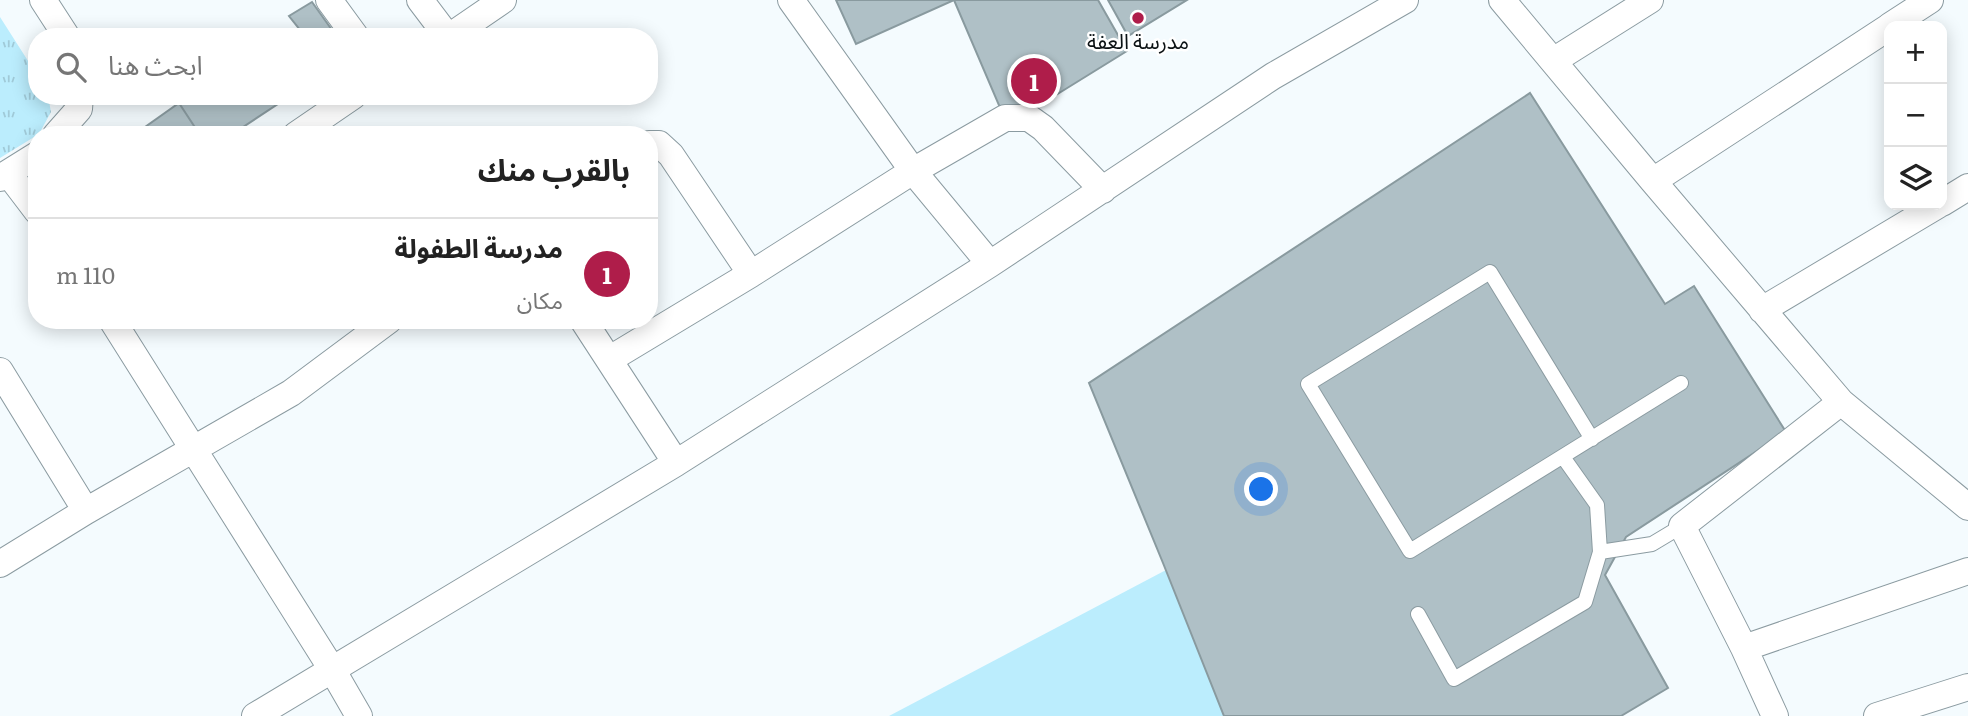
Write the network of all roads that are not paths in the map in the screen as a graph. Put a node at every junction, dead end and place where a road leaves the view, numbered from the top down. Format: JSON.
{"nodes":[{"id":1,"x":43,"y":0,"type":"edge"},
{"id":2,"x":329,"y":0,"type":"edge"},
{"id":3,"x":420,"y":0,"type":"edge"},
{"id":4,"x":503,"y":0,"type":"edge"},
{"id":5,"x":791,"y":0,"type":"edge"},
{"id":6,"x":1405,"y":0,"type":"edge"},
{"id":7,"x":1502,"y":0,"type":"edge"},
{"id":8,"x":1650,"y":0,"type":"edge"},
{"id":9,"x":1930,"y":0,"type":"edge"},
{"id":10,"x":1898,"y":21,"type":"edge"},
{"id":11,"x":61,"y":28,"type":"edge"},
{"id":12,"x":349,"y":28,"type":"edge"},
{"id":13,"x":442,"y":28,"type":"edge"},
{"id":14,"x":462,"y":28,"type":"edge"},
{"id":15,"x":1884,"y":30,"type":"edge"},
{"id":16,"x":1553,"y":61,"type":"junction"},
{"id":17,"x":79,"y":105,"type":"edge"},
{"id":18,"x":340,"y":105,"type":"edge"},
{"id":19,"x":64,"y":126,"type":"edge"},
{"id":20,"x":309,"y":126,"type":"edge"},
{"id":21,"x":658,"y":144,"type":"edge"},
{"id":22,"x":28,"y":160,"type":"edge"},
{"id":23,"x":913,"y":170,"type":"junction"},
{"id":24,"x":4,"y":175,"type":"edge"},
{"id":25,"x":1653,"y":181,"type":"junction"},
{"id":26,"x":1968,"y":187,"type":"edge"},
{"id":27,"x":1103,"y":190,"type":"junction"},
{"id":28,"x":1947,"y":200,"type":"edge"},
{"id":29,"x":28,"y":201,"type":"edge"},
{"id":30,"x":1930,"y":210,"type":"edge"},
{"id":31,"x":990,"y":264,"type":"junction"},
{"id":32,"x":751,"y":274,"type":"junction"},
{"id":33,"x":1762,"y":310,"type":"junction"},
{"id":34,"x":118,"y":329,"type":"edge"},
{"id":35,"x":377,"y":329,"type":"edge"},
{"id":36,"x":589,"y":329,"type":"edge"},
{"id":37,"x":610,"y":359,"type":"junction"},
{"id":38,"x":0,"y":370,"type":"edge"},
{"id":39,"x":1681,"y":383,"type":"dead end"},
{"id":40,"x":1841,"y":402,"type":"junction"},
{"id":41,"x":1592,"y":439,"type":"junction"},
{"id":42,"x":192,"y":449,"type":"junction"},
{"id":43,"x":1563,"y":457,"type":"junction"},
{"id":44,"x":676,"y":463,"type":"junction"},
{"id":45,"x":1968,"y":507,"type":"edge"},
{"id":46,"x":86,"y":511,"type":"junction"},
{"id":47,"x":1682,"y":526,"type":"junction"},
{"id":48,"x":1600,"y":552,"type":"junction"},
{"id":49,"x":0,"y":564,"type":"edge"},
{"id":50,"x":1968,"y":571,"type":"edge"},
{"id":51,"x":1418,"y":614,"type":"dead end"},
{"id":52,"x":1745,"y":648,"type":"junction"},
{"id":53,"x":333,"y":671,"type":"junction"},
{"id":54,"x":1968,"y":687,"type":"edge"},
{"id":55,"x":255,"y":716,"type":"edge"},
{"id":56,"x":359,"y":716,"type":"edge"},
{"id":57,"x":1775,"y":716,"type":"edge"},
{"id":58,"x":1877,"y":716,"type":"edge"}],
"edges":[{"from":1,"to":11,"type":"street"},
{"from":2,"to":12,"type":"street"},
{"from":3,"to":13,"type":"street"},
{"from":4,"to":14,"type":"street"},
{"from":5,"to":23,"type":"street"},
{"from":6,"to":27,"type":"street"},
{"from":7,"to":16,"type":"street"},
{"from":8,"to":16,"type":"street"},
{"from":9,"to":10,"type":"street"},
{"from":15,"to":25,"type":"street"},
{"from":16,"to":25,"type":"street"},
{"from":17,"to":19,"type":"street"},
{"from":18,"to":20,"type":"street"},
{"from":21,"to":32,"type":"street"},
{"from":22,"to":24,"type":"street"},
{"from":23,"to":27,"type":"street"},
{"from":23,"to":31,"type":"street"},
{"from":23,"to":32,"type":"street"},
{"from":24,"to":29,"type":"street"},
{"from":25,"to":33,"type":"street"},
{"from":26,"to":28,"type":"street"},
{"from":27,"to":31,"type":"street"},
{"from":30,"to":33,"type":"street"},
{"from":31,"to":44,"type":"street"},
{"from":32,"to":37,"type":"street"},
{"from":33,"to":40,"type":"street"},
{"from":34,"to":42,"type":"street"},
{"from":35,"to":42,"type":"street"},
{"from":36,"to":37,"type":"street"},
{"from":37,"to":44,"type":"street"},
{"from":38,"to":46,"type":"street"},
{"from":39,"to":41,"type":"lane"},
{"from":40,"to":45,"type":"street"},
{"from":40,"to":47,"type":"street"},
{"from":41,"to":43,"type":"lane"},
{"from":41,"to":43,"type":"lane"},
{"from":42,"to":46,"type":"street"},
{"from":42,"to":53,"type":"street"},
{"from":43,"to":48,"type":"lane"},
{"from":44,"to":53,"type":"street"},
{"from":46,"to":49,"type":"street"},
{"from":47,"to":48,"type":"lane"},
{"from":47,"to":52,"type":"street"},
{"from":48,"to":51,"type":"lane"},
{"from":50,"to":52,"type":"street"},
{"from":52,"to":57,"type":"street"},
{"from":53,"to":55,"type":"street"},
{"from":53,"to":56,"type":"street"},
{"from":54,"to":58,"type":"street"}]}
